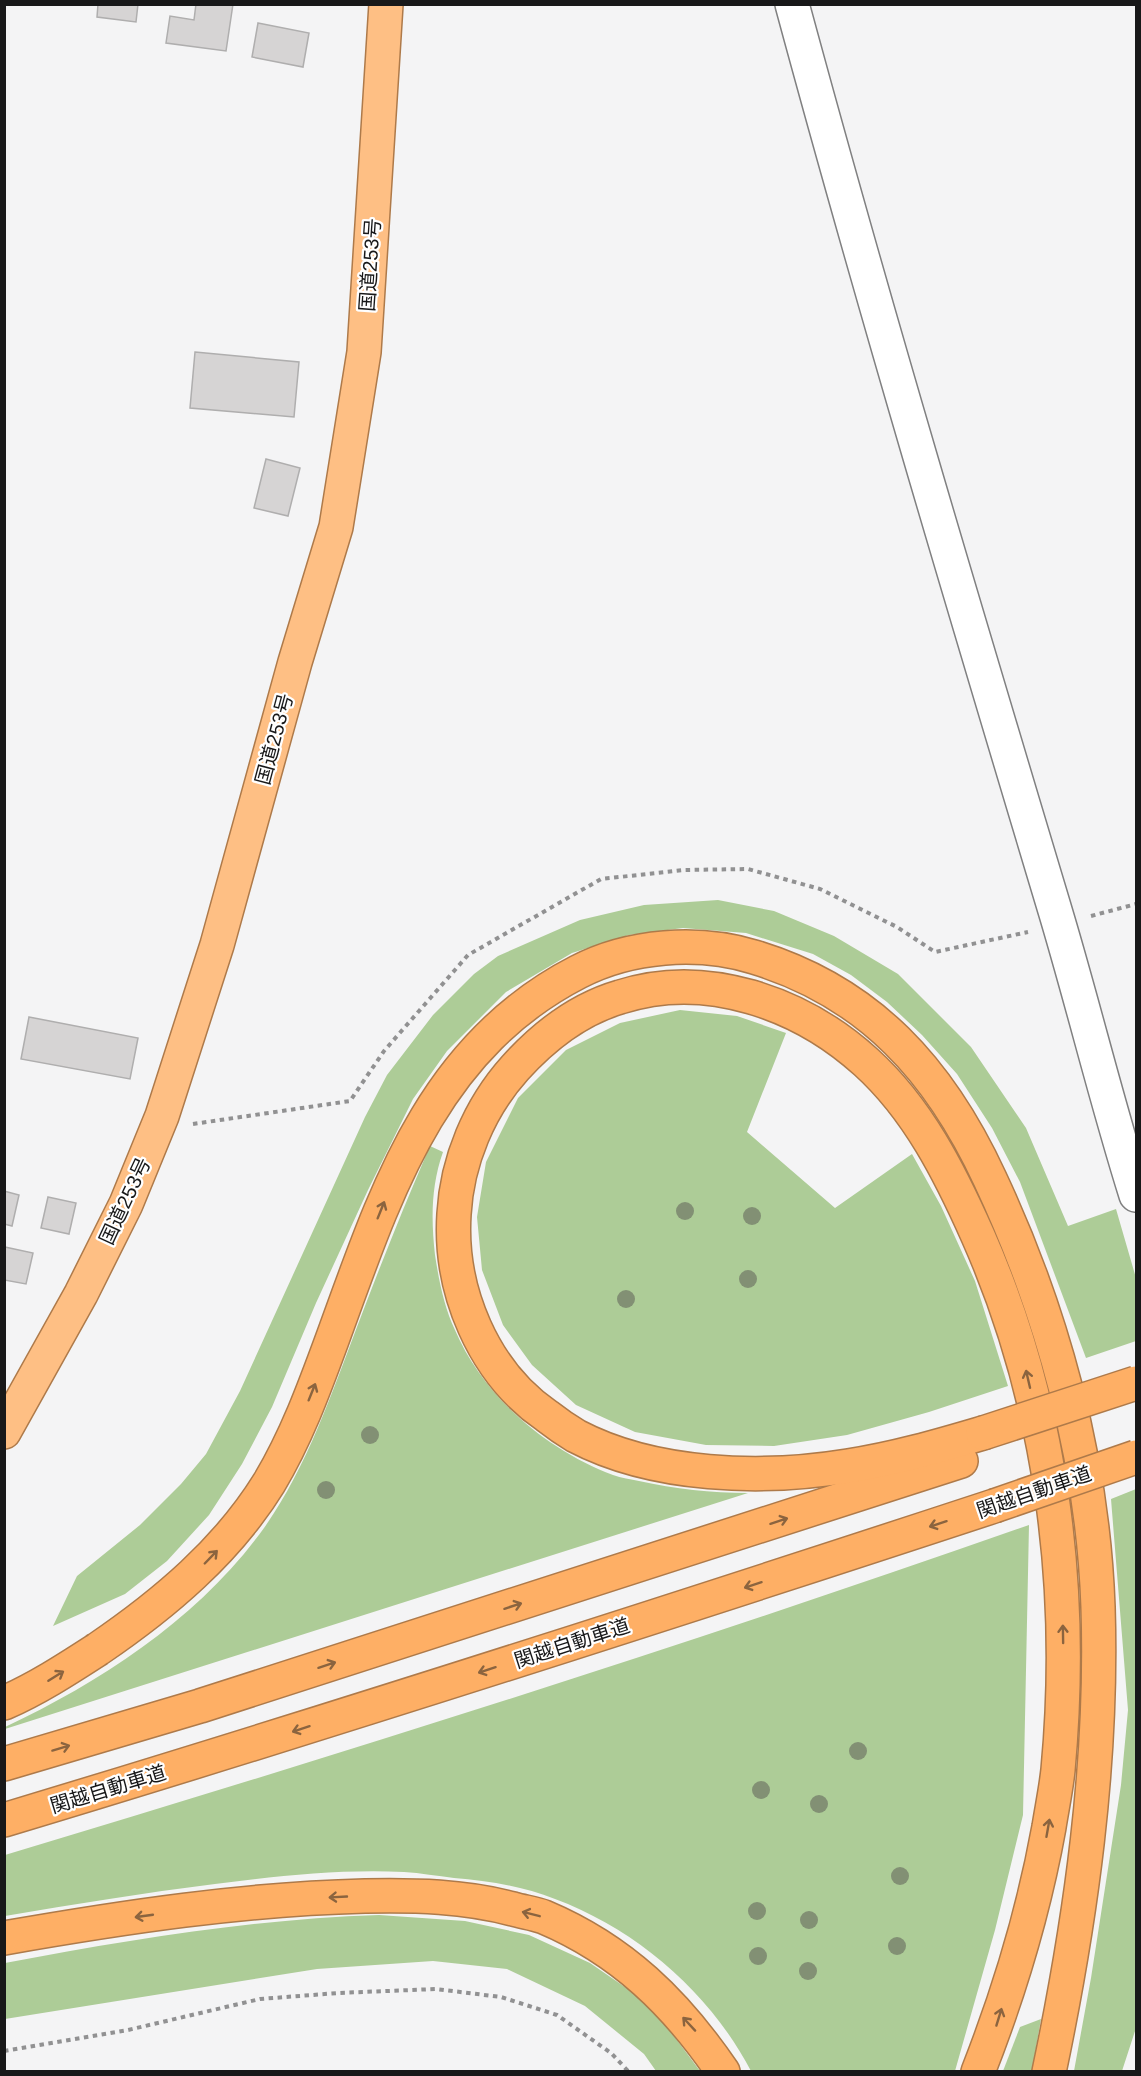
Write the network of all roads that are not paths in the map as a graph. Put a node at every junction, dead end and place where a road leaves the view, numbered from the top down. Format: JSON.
{"nodes":[{"id":1,"x":386,"y":4,"type":"edge"},
{"id":2,"x":792,"y":4,"type":"edge"},
{"id":3,"x":1137,"y":1195,"type":"edge"},
{"id":4,"x":1137,"y":1383,"type":"edge"},
{"id":5,"x":1137,"y":1403,"type":"edge"},
{"id":6,"x":4,"y":1432,"type":"edge"},
{"id":7,"x":984,"y":1443,"type":"junction"},
{"id":8,"x":1137,"y":1457,"type":"edge"},
{"id":9,"x":4,"y":1703,"type":"edge"},
{"id":10,"x":4,"y":1764,"type":"edge"},
{"id":11,"x":4,"y":1820,"type":"edge"},
{"id":12,"x":4,"y":1938,"type":"edge"},
{"id":13,"x":723,"y":2072,"type":"edge"},
{"id":14,"x":978,"y":2072,"type":"edge"},
{"id":15,"x":1049,"y":2072,"type":"edge"}],
"edges":[{"from":1,"to":6,"type":"highway","name":"国道253号"},
{"from":2,"to":3,"type":"street"},
{"from":4,"to":7,"type":"highway","bridge":true},
{"from":5,"to":7,"type":"highway"},
{"from":10,"to":7,"type":"highway","one_way":true},
{"from":14,"to":7,"type":"highway","one_way":true},
{"from":8,"to":11,"type":"highway","name":"関越自動車道","one_way":true,"bridge":true},
{"from":9,"to":15,"type":"highway","one_way":true},
{"from":13,"to":12,"type":"highway","one_way":true}]}
